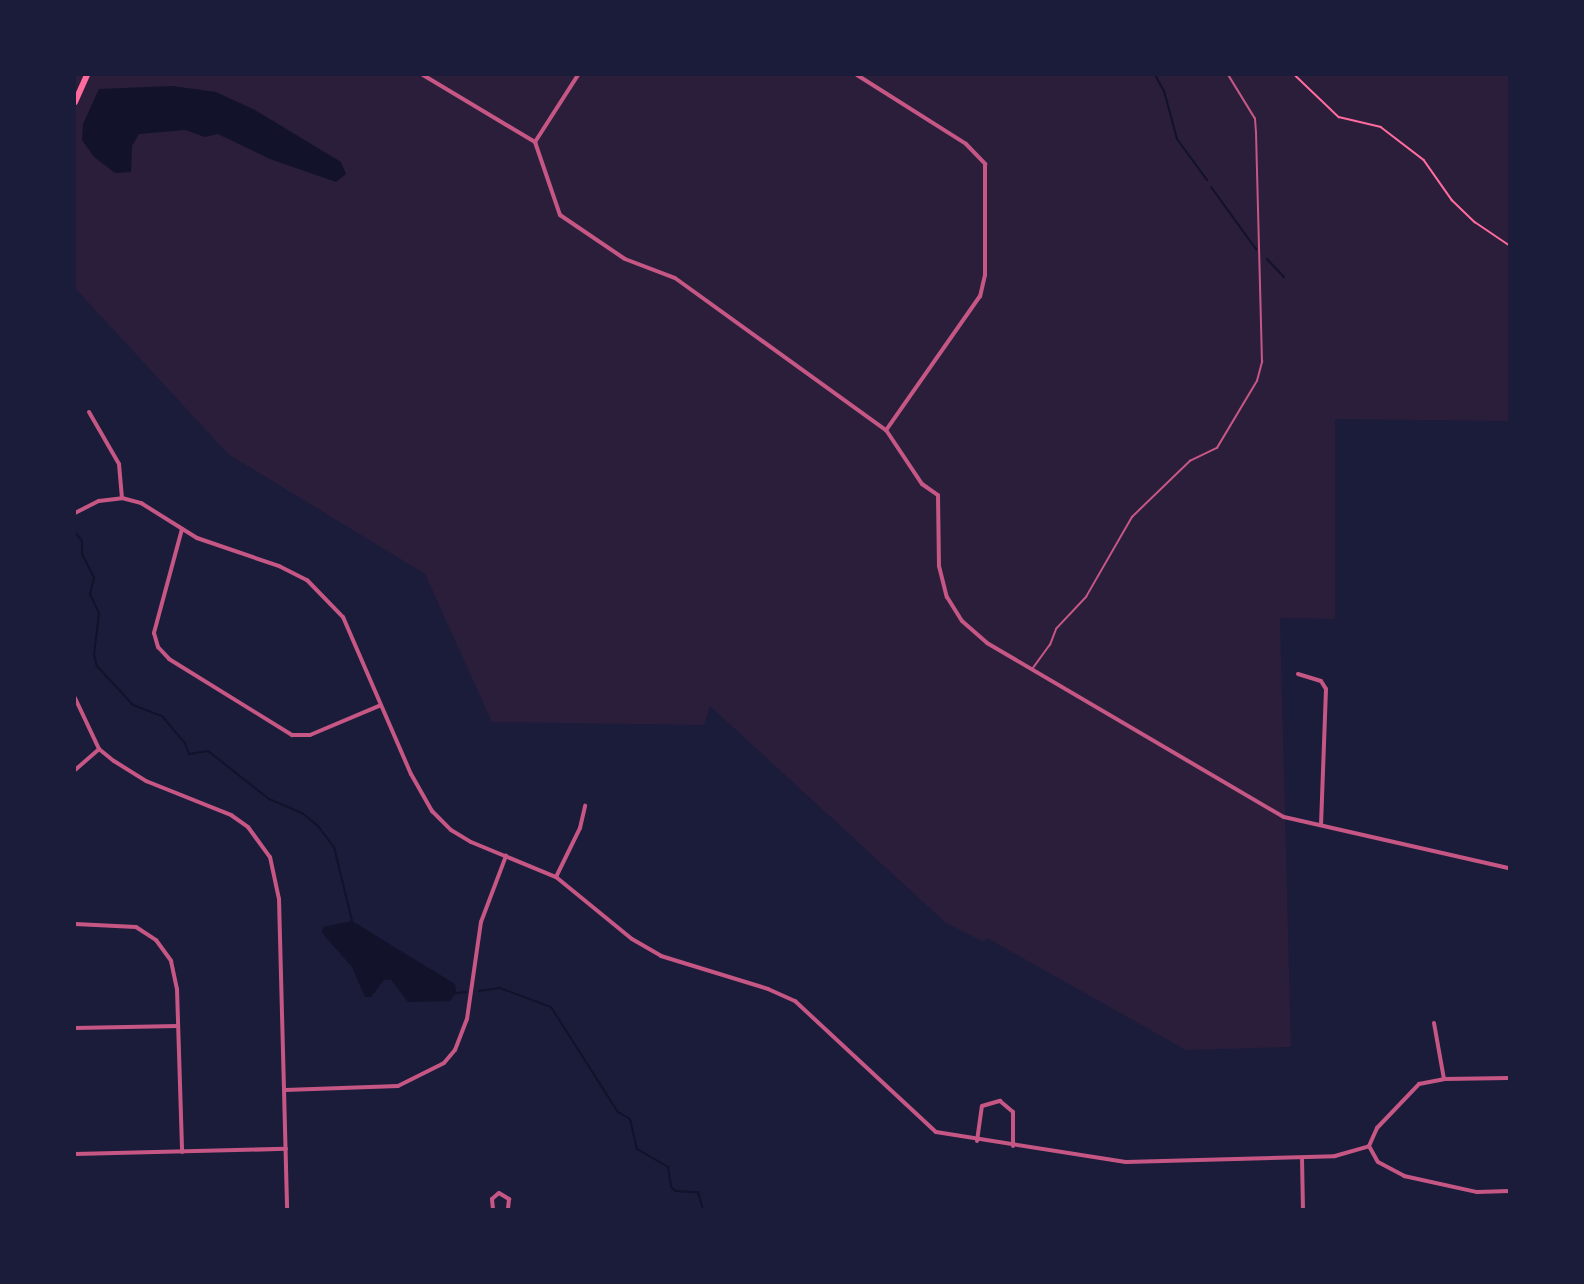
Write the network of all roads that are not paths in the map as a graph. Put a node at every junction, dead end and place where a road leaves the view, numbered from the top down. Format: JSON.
{"nodes":[{"id":1,"x":87,"y":75,"type":"edge"},
{"id":2,"x":423,"y":75,"type":"edge"},
{"id":3,"x":578,"y":75,"type":"edge"},
{"id":4,"x":857,"y":75,"type":"edge"},
{"id":5,"x":1228,"y":75,"type":"edge"},
{"id":6,"x":75,"y":102,"type":"edge"},
{"id":7,"x":535,"y":142,"type":"junction"},
{"id":8,"x":89,"y":412,"type":"dead end"},
{"id":9,"x":886,"y":430,"type":"junction"},
{"id":10,"x":122,"y":498,"type":"junction"},
{"id":11,"x":75,"y":513,"type":"edge"},
{"id":12,"x":182,"y":529,"type":"junction"},
{"id":13,"x":1032,"y":670,"type":"junction"},
{"id":14,"x":1298,"y":674,"type":"dead end"},
{"id":15,"x":75,"y":698,"type":"edge"},
{"id":16,"x":379,"y":706,"type":"junction"},
{"id":17,"x":99,"y":749,"type":"junction"},
{"id":18,"x":75,"y":770,"type":"edge"},
{"id":19,"x":585,"y":806,"type":"dead end"},
{"id":20,"x":1321,"y":824,"type":"junction"},
{"id":21,"x":506,"y":856,"type":"junction"},
{"id":22,"x":1509,"y":868,"type":"edge"},
{"id":23,"x":556,"y":877,"type":"junction"},
{"id":24,"x":75,"y":924,"type":"edge"},
{"id":25,"x":1434,"y":1023,"type":"dead end"},
{"id":26,"x":178,"y":1026,"type":"junction"},
{"id":27,"x":75,"y":1028,"type":"edge"},
{"id":28,"x":1509,"y":1078,"type":"edge"},
{"id":29,"x":1444,"y":1079,"type":"junction"},
{"id":30,"x":285,"y":1090,"type":"junction"},
{"id":31,"x":977,"y":1141,"type":"junction"},
{"id":32,"x":1013,"y":1146,"type":"junction"},
{"id":33,"x":1369,"y":1146,"type":"junction"},
{"id":34,"x":286,"y":1149,"type":"junction"},
{"id":35,"x":182,"y":1152,"type":"junction"},
{"id":36,"x":75,"y":1154,"type":"edge"},
{"id":37,"x":1302,"y":1158,"type":"junction"},
{"id":38,"x":1509,"y":1191,"type":"edge"},
{"id":39,"x":287,"y":1209,"type":"edge"},
{"id":40,"x":493,"y":1209,"type":"edge"},
{"id":41,"x":508,"y":1209,"type":"edge"},
{"id":42,"x":1302,"y":1209,"type":"edge"}],
"edges":[{"from":1,"to":6,"type":"main road"},
{"from":2,"to":7,"type":"street"},
{"from":3,"to":7,"type":"street"},
{"from":4,"to":9,"type":"street"},
{"from":5,"to":13,"type":"lane"},
{"from":7,"to":9,"type":"street"},
{"from":8,"to":10,"type":"street"},
{"from":9,"to":13,"type":"street"},
{"from":10,"to":11,"type":"street"},
{"from":10,"to":12,"type":"street"},
{"from":12,"to":16,"type":"street"},
{"from":12,"to":16,"type":"street"},
{"from":13,"to":20,"type":"street"},
{"from":14,"to":20,"type":"street"},
{"from":15,"to":17,"type":"street"},
{"from":16,"to":21,"type":"street"},
{"from":17,"to":18,"type":"street"},
{"from":17,"to":30,"type":"street"},
{"from":19,"to":23,"type":"street"},
{"from":20,"to":22,"type":"street"},
{"from":21,"to":23,"type":"street"},
{"from":21,"to":30,"type":"street"},
{"from":23,"to":31,"type":"street"},
{"from":24,"to":26,"type":"street"},
{"from":25,"to":29,"type":"street"},
{"from":26,"to":27,"type":"street"},
{"from":26,"to":35,"type":"street"},
{"from":28,"to":29,"type":"street"},
{"from":29,"to":33,"type":"street"},
{"from":30,"to":34,"type":"street"},
{"from":31,"to":32,"type":"street"},
{"from":31,"to":32,"type":"street"},
{"from":32,"to":37,"type":"street"},
{"from":33,"to":37,"type":"street"},
{"from":33,"to":38,"type":"street"},
{"from":34,"to":35,"type":"street"},
{"from":34,"to":39,"type":"street"},
{"from":35,"to":36,"type":"street"},
{"from":37,"to":42,"type":"street"},
{"from":40,"to":41,"type":"street"}]}
